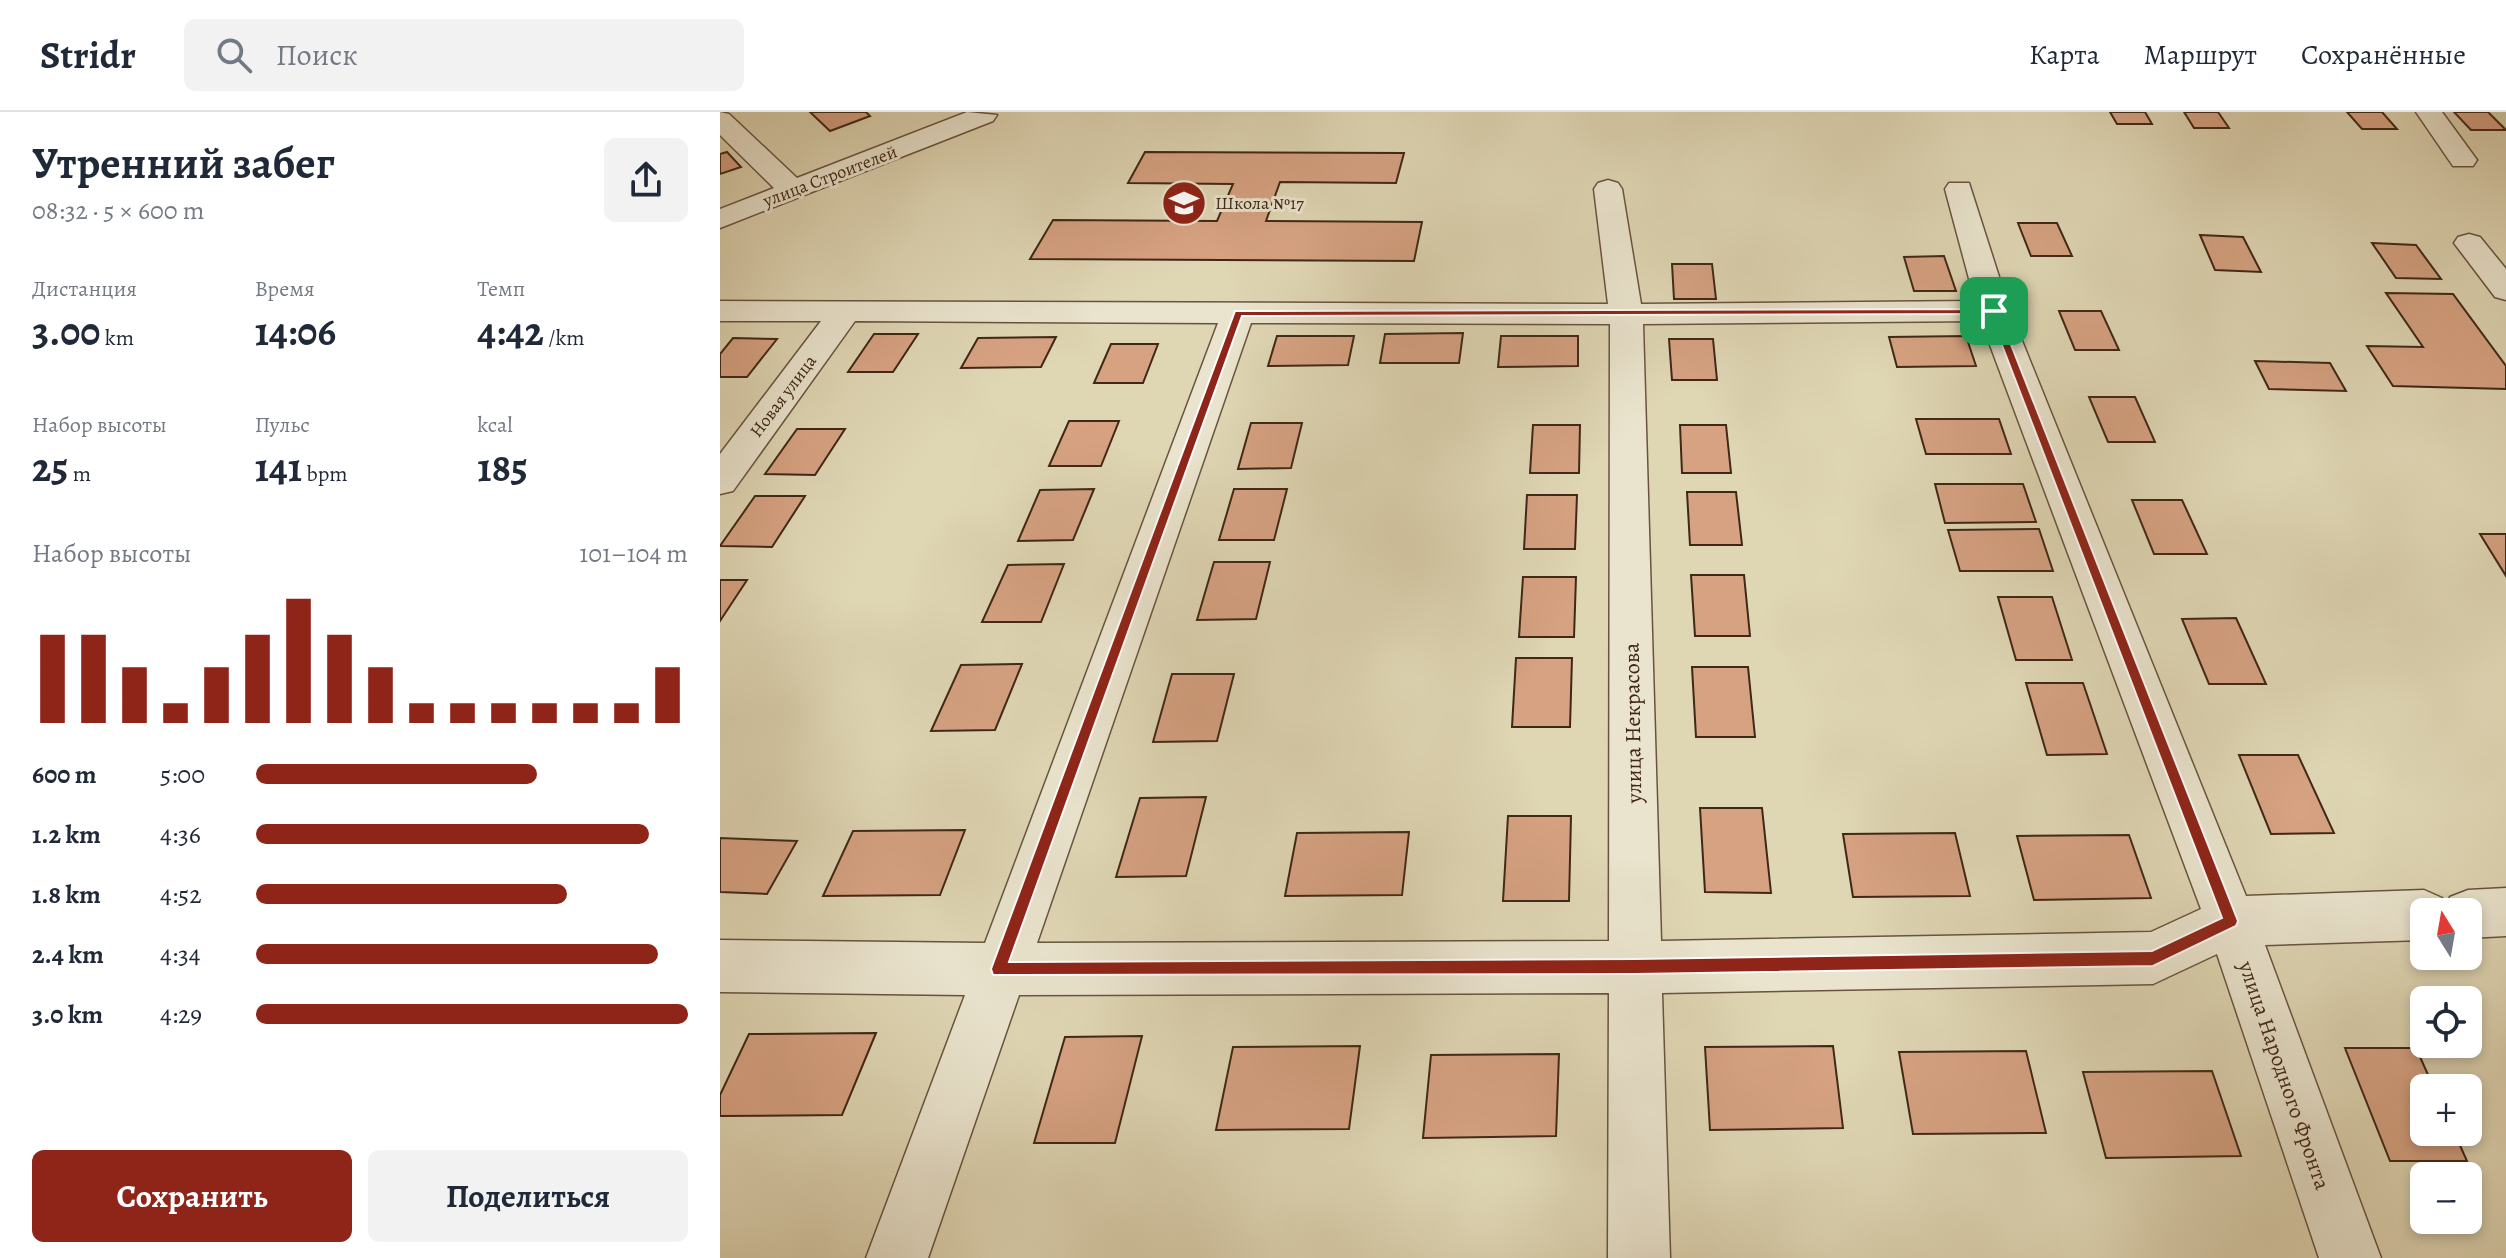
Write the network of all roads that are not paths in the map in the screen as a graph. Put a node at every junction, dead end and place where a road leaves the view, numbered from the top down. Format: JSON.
{"nodes":[{"id":1,"x":2429,"y":112,"type":"edge"},
{"id":2,"x":982,"y":114,"type":"edge"},
{"id":3,"x":720,"y":120,"type":"edge"},
{"id":4,"x":2463,"y":160,"type":"dead end"},
{"id":5,"x":1608,"y":189,"type":"dead end"},
{"id":6,"x":1959,"y":189,"type":"dead end"},
{"id":7,"x":793,"y":190,"type":"junction"},
{"id":8,"x":720,"y":219,"type":"edge"},
{"id":9,"x":2469,"y":243,"type":"dead end"},
{"id":10,"x":2506,"y":290,"type":"edge"},
{"id":11,"x":720,"y":311,"type":"edge"},
{"id":12,"x":846,"y":311,"type":"junction"},
{"id":13,"x":1994,"y":311,"type":"junction"},
{"id":14,"x":1238,"y":313,"type":"junction"},
{"id":15,"x":1626,"y":314,"type":"junction"},
{"id":16,"x":720,"y":481,"type":"edge"},
{"id":17,"x":2506,"y":912,"type":"edge"},
{"id":18,"x":2482,"y":913,"type":"edge"},
{"id":19,"x":2410,"y":915,"type":"edge"},
{"id":20,"x":2231,"y":921,"type":"junction"},
{"id":21,"x":720,"y":966,"type":"edge"},
{"id":22,"x":1635,"y":967,"type":"junction"},
{"id":23,"x":999,"y":969,"type":"junction"},
{"id":24,"x":897,"y":1258,"type":"edge"},
{"id":25,"x":1639,"y":1258,"type":"edge"},
{"id":26,"x":2350,"y":1258,"type":"edge"}],
"edges":[{"from":1,"to":4,"type":"street"},
{"from":2,"to":7,"type":"street","name":"улица Строителей"},
{"from":3,"to":7,"type":"street"},
{"from":5,"to":15,"type":"street","name":"улица Некрасова"},
{"from":6,"to":13,"type":"street","name":"улица Народного Фронта"},
{"from":7,"to":8,"type":"street","name":"улица Строителей"},
{"from":9,"to":10,"type":"street"},
{"from":11,"to":12,"type":"street"},
{"from":12,"to":14,"type":"street"},
{"from":12,"to":16,"type":"street","name":"Новая улица"},
{"from":13,"to":15,"type":"street"},
{"from":13,"to":20,"type":"street","name":"улица Народного Фронта"},
{"from":14,"to":15,"type":"street"},
{"from":14,"to":23,"type":"street"},
{"from":15,"to":22,"type":"street","name":"улица Некрасова"},
{"from":17,"to":18,"type":"street"},
{"from":19,"to":20,"type":"street"},
{"from":20,"to":22,"type":"street"},
{"from":20,"to":26,"type":"street","name":"улица Народного Фронта"},
{"from":21,"to":23,"type":"street"},
{"from":22,"to":23,"type":"street"},
{"from":22,"to":25,"type":"street","name":"улица Некрасова"},
{"from":23,"to":24,"type":"street"}]}
